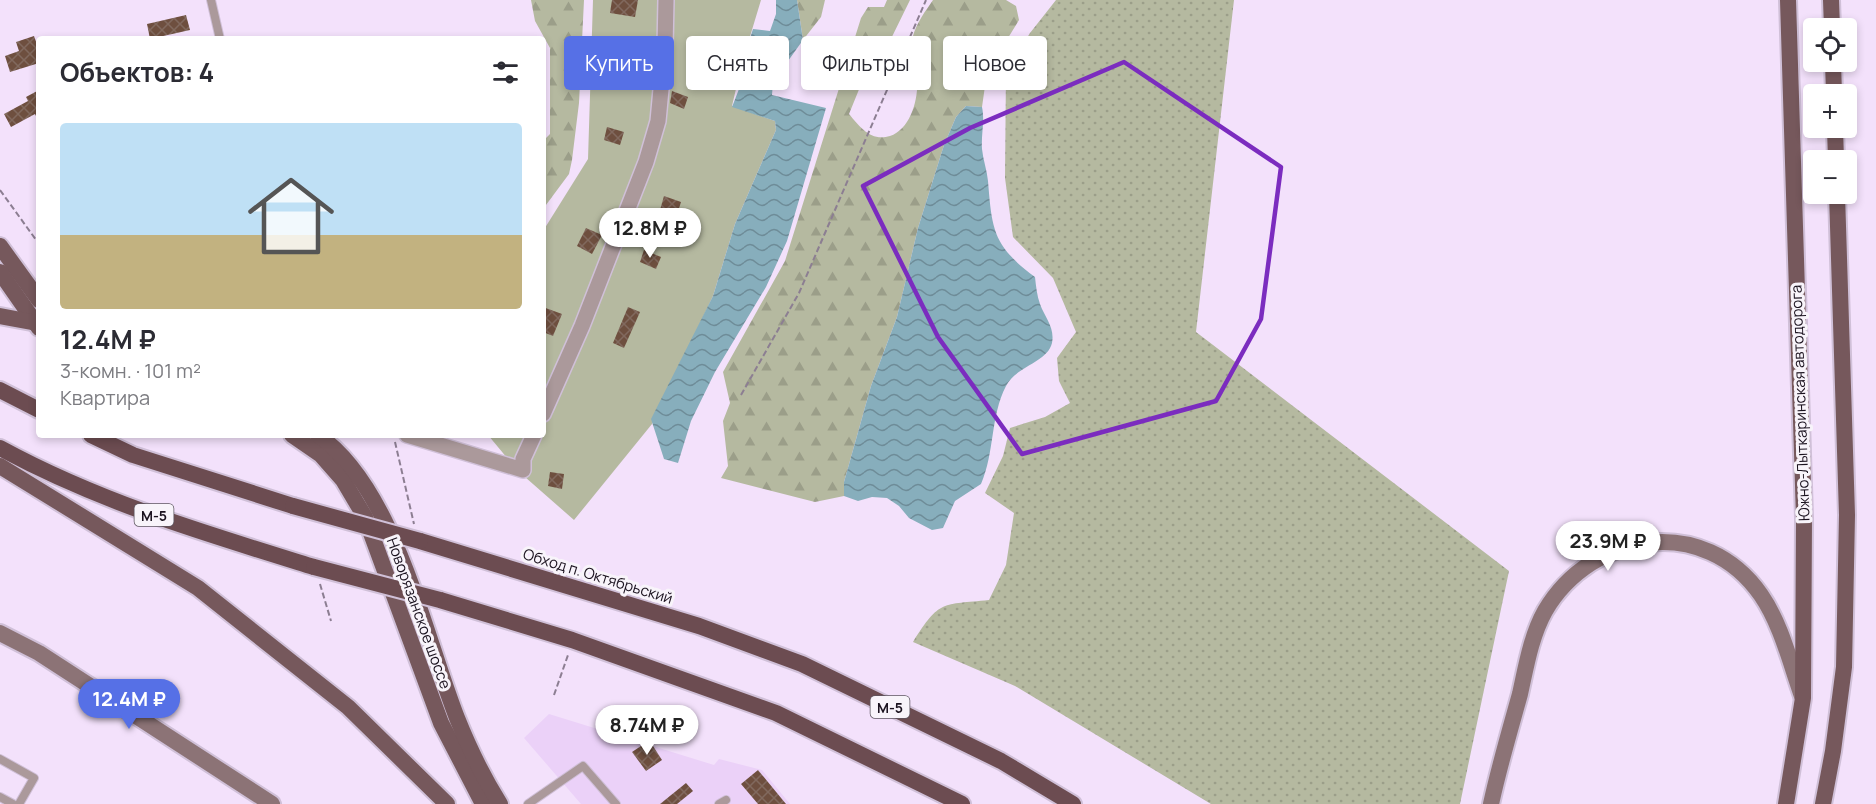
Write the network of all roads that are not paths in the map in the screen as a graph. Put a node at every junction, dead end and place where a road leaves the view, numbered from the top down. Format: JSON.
{"nodes":[{"id":1,"x":211,"y":0,"type":"edge"},
{"id":2,"x":666,"y":0,"type":"edge"},
{"id":3,"x":1788,"y":0,"type":"edge"},
{"id":4,"x":1831,"y":0,"type":"edge"},
{"id":5,"x":1832,"y":18,"type":"edge"},
{"id":6,"x":219,"y":36,"type":"edge"},
{"id":7,"x":1837,"y":204,"type":"edge"},
{"id":8,"x":0,"y":246,"type":"edge"},
{"id":9,"x":0,"y":272,"type":"edge"},
{"id":10,"x":36,"y":296,"type":"edge"},
{"id":11,"x":0,"y":316,"type":"edge"},
{"id":12,"x":36,"y":324,"type":"edge"},
{"id":13,"x":36,"y":325,"type":"edge"},
{"id":14,"x":0,"y":390,"type":"edge"},
{"id":15,"x":546,"y":407,"type":"edge"},
{"id":16,"x":36,"y":408,"type":"edge"},
{"id":17,"x":97,"y":438,"type":"edge"},
{"id":18,"x":296,"y":438,"type":"edge"},
{"id":19,"x":322,"y":438,"type":"edge"},
{"id":20,"x":417,"y":438,"type":"edge"},
{"id":21,"x":533,"y":438,"type":"edge"},
{"id":22,"x":0,"y":448,"type":"edge"},
{"id":23,"x":0,"y":466,"type":"edge"},
{"id":24,"x":0,"y":633,"type":"edge"},
{"id":25,"x":1803,"y":698,"type":"junction"},
{"id":26,"x":1833,"y":751,"type":"junction"},
{"id":27,"x":0,"y":759,"type":"edge"},
{"id":28,"x":0,"y":797,"type":"edge"},
{"id":29,"x":13,"y":804,"type":"edge"},
{"id":30,"x":19,"y":804,"type":"edge"},
{"id":31,"x":272,"y":804,"type":"edge"},
{"id":32,"x":447,"y":804,"type":"edge"},
{"id":33,"x":483,"y":804,"type":"edge"},
{"id":34,"x":500,"y":804,"type":"edge"},
{"id":35,"x":528,"y":804,"type":"edge"},
{"id":36,"x":616,"y":804,"type":"edge"},
{"id":37,"x":962,"y":804,"type":"edge"},
{"id":38,"x":1073,"y":804,"type":"edge"},
{"id":39,"x":1491,"y":804,"type":"edge"},
{"id":40,"x":1786,"y":804,"type":"edge"},
{"id":41,"x":1823,"y":804,"type":"edge"},
{"id":42,"x":1832,"y":804,"type":"edge"}],
"edges":[{"from":1,"to":6,"type":"lane"},
{"from":2,"to":15,"type":"street"},
{"from":3,"to":25,"type":"main road","name":"Южно-Лыткаринская автодорога"},
{"from":4,"to":5,"type":"main road"},
{"from":7,"to":26,"type":"main road"},
{"from":8,"to":10,"type":"main road"},
{"from":9,"to":12,"type":"main road"},
{"from":11,"to":13,"type":"main road"},
{"from":14,"to":16,"type":"highway"},
{"from":17,"to":38,"type":"highway","name":"Обход п. Октябрьский","number":"М-5","bridge":true},
{"from":18,"to":33,"type":"main road"},
{"from":19,"to":34,"type":"main road","name":"Новорязанское шоссе"},
{"from":20,"to":21,"type":"street"},
{"from":22,"to":37,"type":"highway","number":"М-5","bridge":true},
{"from":23,"to":32,"type":"main road"},
{"from":24,"to":31,"type":"main road"},
{"from":25,"to":39,"type":"main road"},
{"from":25,"to":40,"type":"main road","name":"Южно-Лыткаринская автодорога"},
{"from":26,"to":41,"type":"main road"},
{"from":26,"to":42,"type":"main road"},
{"from":27,"to":30,"type":"lane"},
{"from":28,"to":29,"type":"lane"},
{"from":35,"to":36,"type":"lane"}]}
